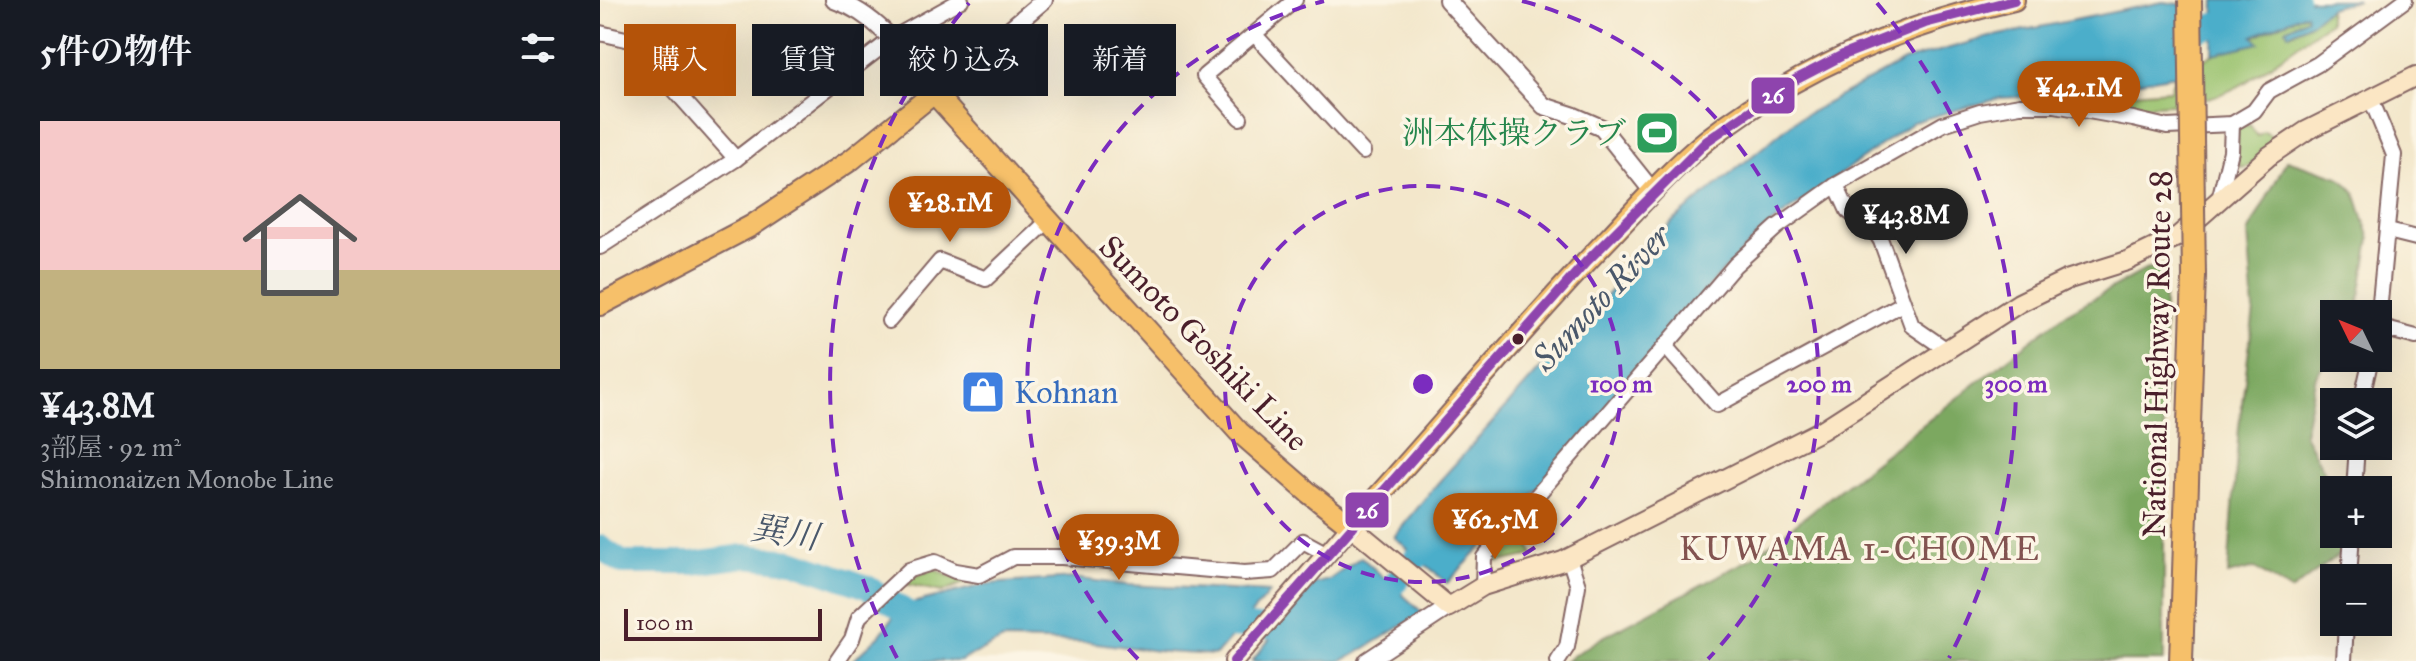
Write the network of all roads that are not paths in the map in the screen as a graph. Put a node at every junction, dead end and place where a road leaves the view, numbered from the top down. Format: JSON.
{"nodes":[{"id":1,"x":834,"y":0,"type":"edge"},
{"id":2,"x":961,"y":0,"type":"edge"},
{"id":3,"x":1044,"y":0,"type":"edge"},
{"id":4,"x":1295,"y":0,"type":"edge"},
{"id":5,"x":1447,"y":0,"type":"edge"},
{"id":6,"x":2014,"y":0,"type":"edge"},
{"id":7,"x":2190,"y":0,"type":"edge"},
{"id":8,"x":2405,"y":0,"type":"edge"},
{"id":9,"x":918,"y":24,"type":"edge"},
{"id":10,"x":1016,"y":24,"type":"edge"},
{"id":11,"x":880,"y":28,"type":"edge"},
{"id":12,"x":600,"y":33,"type":"edge"},
{"id":13,"x":1255,"y":35,"type":"junction"},
{"id":14,"x":880,"y":48,"type":"edge"},
{"id":15,"x":2416,"y":76,"type":"edge"},
{"id":16,"x":930,"y":96,"type":"edge"},
{"id":17,"x":937,"y":96,"type":"edge"},
{"id":18,"x":2371,"y":99,"type":"junction"},
{"id":19,"x":1240,"y":118,"type":"dead end"},
{"id":20,"x":2232,"y":124,"type":"junction"},
{"id":21,"x":1363,"y":152,"type":"dead end"},
{"id":22,"x":736,"y":159,"type":"junction"},
{"id":23,"x":1836,"y":185,"type":"junction"},
{"id":24,"x":1653,"y":192,"type":"junction"},
{"id":25,"x":2219,"y":200,"type":"junction"},
{"id":26,"x":1048,"y":221,"type":"junction"},
{"id":27,"x":2388,"y":231,"type":"junction"},
{"id":28,"x":2416,"y":238,"type":"edge"},
{"id":29,"x":600,"y":247,"type":"edge"},
{"id":30,"x":2381,"y":300,"type":"edge"},
{"id":31,"x":1902,"y":304,"type":"junction"},
{"id":32,"x":600,"y":305,"type":"edge"},
{"id":33,"x":889,"y":321,"type":"dead end"},
{"id":34,"x":2392,"y":329,"type":"edge"},
{"id":35,"x":2416,"y":337,"type":"edge"},
{"id":36,"x":1665,"y":346,"type":"junction"},
{"id":37,"x":1947,"y":350,"type":"junction"},
{"id":38,"x":1351,"y":526,"type":"junction"},
{"id":39,"x":1327,"y":554,"type":"junction"},
{"id":40,"x":1569,"y":558,"type":"junction"},
{"id":41,"x":1483,"y":586,"type":"junction"},
{"id":42,"x":1445,"y":605,"type":"junction"},
{"id":43,"x":2345,"y":636,"type":"edge"},
{"id":44,"x":837,"y":661,"type":"edge"},
{"id":45,"x":1234,"y":661,"type":"edge"},
{"id":46,"x":1367,"y":661,"type":"edge"},
{"id":47,"x":1558,"y":661,"type":"edge"},
{"id":48,"x":2181,"y":661,"type":"edge"},
{"id":49,"x":2344,"y":661,"type":"edge"}],
"edges":[{"from":1,"to":11,"type":"street"},
{"from":2,"to":9,"type":"street"},
{"from":3,"to":10,"type":"street"},
{"from":4,"to":13,"type":"street"},
{"from":5,"to":24,"type":"street"},
{"from":6,"to":24,"type":"main road"},
{"from":7,"to":48,"type":"highway","name":"National Highway Route 28","bridge":true},
{"from":8,"to":20,"type":"street"},
{"from":12,"to":22,"type":"street"},
{"from":13,"to":19,"type":"street"},
{"from":13,"to":21,"type":"street"},
{"from":14,"to":22,"type":"street"},
{"from":15,"to":18,"type":"main road"},
{"from":16,"to":32,"type":"main road"},
{"from":17,"to":26,"type":"main road","name":"Sumoto Goshiki Line"},
{"from":18,"to":25,"type":"main road"},
{"from":18,"to":27,"type":"street"},
{"from":20,"to":23,"type":"street"},
{"from":20,"to":25,"type":"street"},
{"from":22,"to":29,"type":"street"},
{"from":23,"to":31,"type":"street"},
{"from":23,"to":36,"type":"street"},
{"from":24,"to":38,"type":"main road"},
{"from":25,"to":37,"type":"main road"},
{"from":26,"to":33,"type":"street"},
{"from":26,"to":38,"type":"main road","name":"Sumoto Goshiki Line"},
{"from":27,"to":28,"type":"street"},
{"from":27,"to":30,"type":"street"},
{"from":31,"to":36,"type":"street"},
{"from":31,"to":37,"type":"street"},
{"from":34,"to":35,"type":"street"},
{"from":36,"to":41,"type":"street"},
{"from":37,"to":40,"type":"main road"},
{"from":38,"to":39,"type":"main road"},
{"from":38,"to":42,"type":"main road"},
{"from":39,"to":44,"type":"street"},
{"from":39,"to":45,"type":"main road"},
{"from":40,"to":41,"type":"main road"},
{"from":40,"to":47,"type":"street"},
{"from":41,"to":42,"type":"main road"},
{"from":42,"to":46,"type":"street"},
{"from":43,"to":49,"type":"street"}]}
